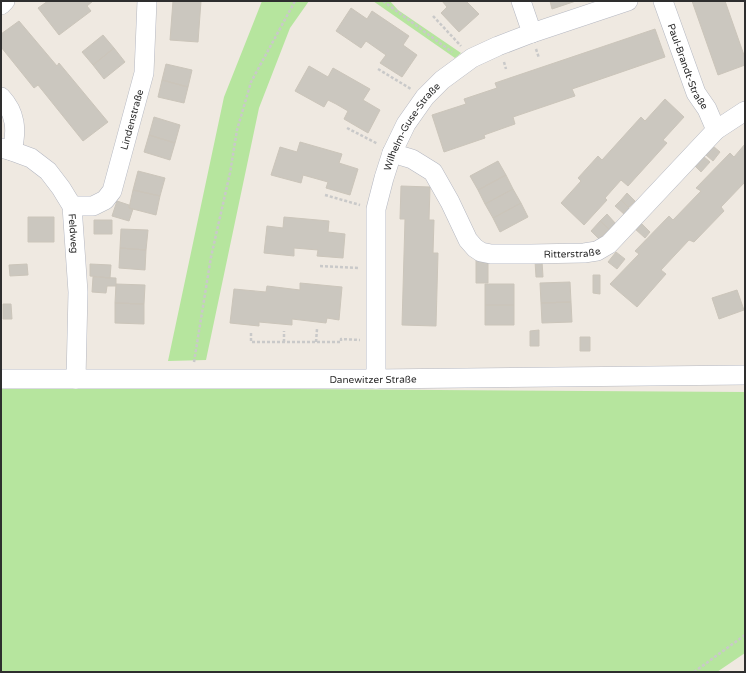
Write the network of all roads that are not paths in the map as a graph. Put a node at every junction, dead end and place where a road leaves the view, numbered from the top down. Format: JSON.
{"nodes":[{"id":1,"x":6,"y":1,"type":"edge"},
{"id":2,"x":147,"y":1,"type":"edge"},
{"id":3,"x":521,"y":1,"type":"edge"},
{"id":4,"x":628,"y":1,"type":"edge"},
{"id":5,"x":663,"y":1,"type":"edge"},
{"id":6,"x":1,"y":5,"type":"edge"},
{"id":7,"x":532,"y":33,"type":"junction"},
{"id":8,"x":1,"y":97,"type":"edge"},
{"id":9,"x":745,"y":111,"type":"edge"},
{"id":10,"x":716,"y":130,"type":"junction"},
{"id":11,"x":6,"y":150,"type":"edge"},
{"id":12,"x":392,"y":153,"type":"junction"},
{"id":13,"x":72,"y":206,"type":"junction"},
{"id":14,"x":745,"y":375,"type":"edge"},
{"id":15,"x":1,"y":379,"type":"edge"},
{"id":16,"x":76,"y":379,"type":"junction"},
{"id":17,"x":376,"y":379,"type":"junction"}],
"edges":[{"from":1,"to":6,"type":"street"},
{"from":2,"to":13,"type":"street","name":"Lindenstraße"},
{"from":3,"to":7,"type":"street"},
{"from":4,"to":7,"type":"street","name":"Wilhelm-Guse-Straße"},
{"from":5,"to":10,"type":"street","name":"Paul-Brandt-Straße"},
{"from":7,"to":12,"type":"street","name":"Wilhelm-Guse-Straße"},
{"from":8,"to":11,"type":"street","name":"Feldweg"},
{"from":9,"to":10,"type":"street","name":"Ritterstraße"},
{"from":10,"to":12,"type":"street","name":"Ritterstraße"},
{"from":11,"to":13,"type":"street","name":"Feldweg"},
{"from":12,"to":17,"type":"street","name":"Wilhelm-Guse-Straße"},
{"from":13,"to":16,"type":"street","name":"Feldweg"},
{"from":14,"to":17,"type":"street","name":"Danewitzer Straße"},
{"from":15,"to":16,"type":"street","name":"Danewitzer Straße"},
{"from":16,"to":17,"type":"street","name":"Danewitzer Straße"}]}
